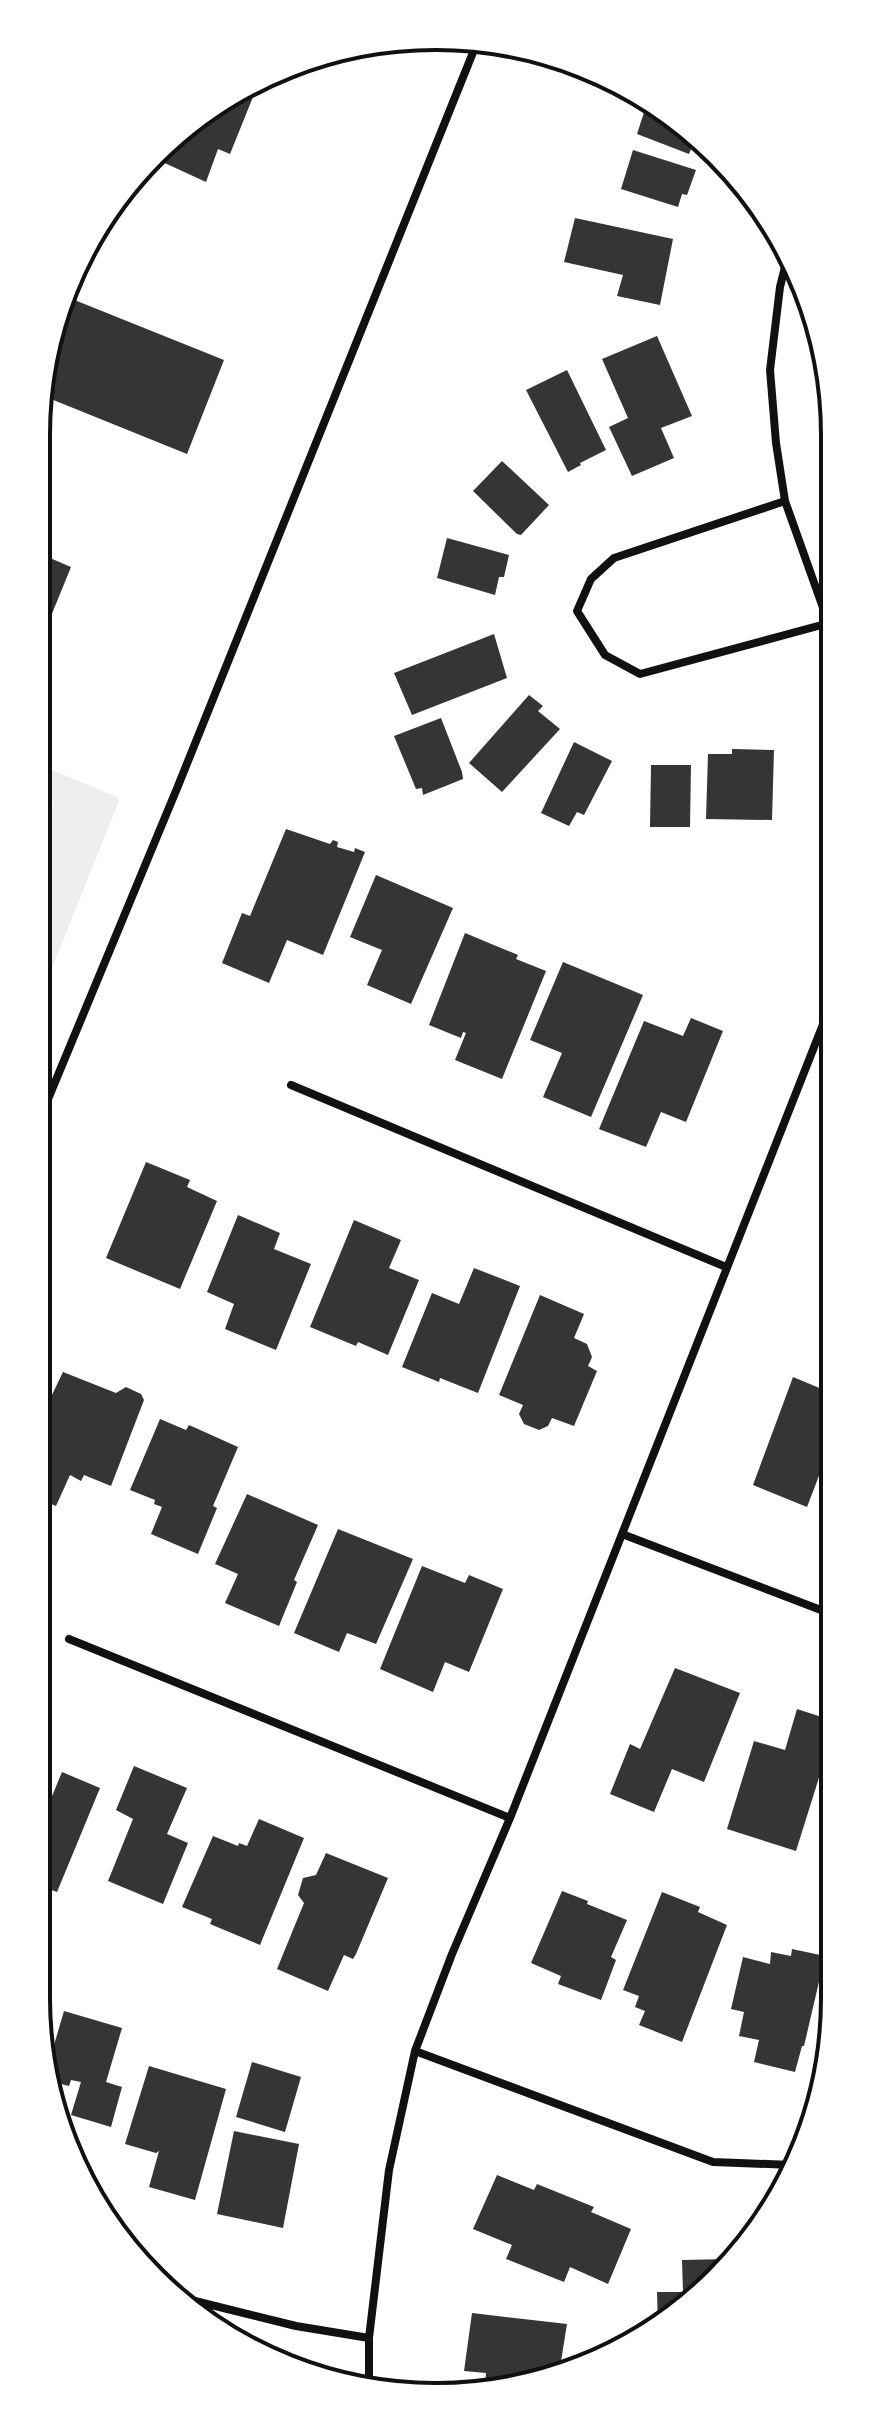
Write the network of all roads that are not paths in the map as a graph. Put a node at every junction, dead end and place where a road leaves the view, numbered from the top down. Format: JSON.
{"nodes":[{"id":1,"x":473,"y":52,"type":"edge"},
{"id":2,"x":784,"y":271,"type":"edge"},
{"id":3,"x":785,"y":501,"type":"junction"},
{"id":4,"x":821,"y":601,"type":"edge"},
{"id":5,"x":821,"y":625,"type":"edge"},
{"id":6,"x":821,"y":1029,"type":"edge"},
{"id":7,"x":291,"y":1085,"type":"dead end"},
{"id":8,"x":50,"y":1094,"type":"edge"},
{"id":9,"x":726,"y":1267,"type":"junction"},
{"id":10,"x":622,"y":1534,"type":"junction"},
{"id":11,"x":821,"y":1610,"type":"edge"},
{"id":12,"x":69,"y":1639,"type":"dead end"},
{"id":13,"x":510,"y":1818,"type":"junction"},
{"id":14,"x":415,"y":2051,"type":"junction"},
{"id":15,"x":783,"y":2165,"type":"edge"},
{"id":16,"x":200,"y":2302,"type":"edge"},
{"id":17,"x":369,"y":2338,"type":"junction"},
{"id":18,"x":369,"y":2377,"type":"edge"}],
"edges":[{"from":1,"to":8,"type":"street"},
{"from":2,"to":3,"type":"street"},
{"from":3,"to":4,"type":"street"},
{"from":3,"to":5,"type":"street"},
{"from":6,"to":9,"type":"street"},
{"from":7,"to":9,"type":"street"},
{"from":9,"to":10,"type":"street"},
{"from":10,"to":11,"type":"street"},
{"from":10,"to":13,"type":"street"},
{"from":12,"to":13,"type":"street"},
{"from":13,"to":14,"type":"street"},
{"from":14,"to":15,"type":"street"},
{"from":14,"to":17,"type":"street"},
{"from":16,"to":17,"type":"street"},
{"from":17,"to":18,"type":"street"}]}
